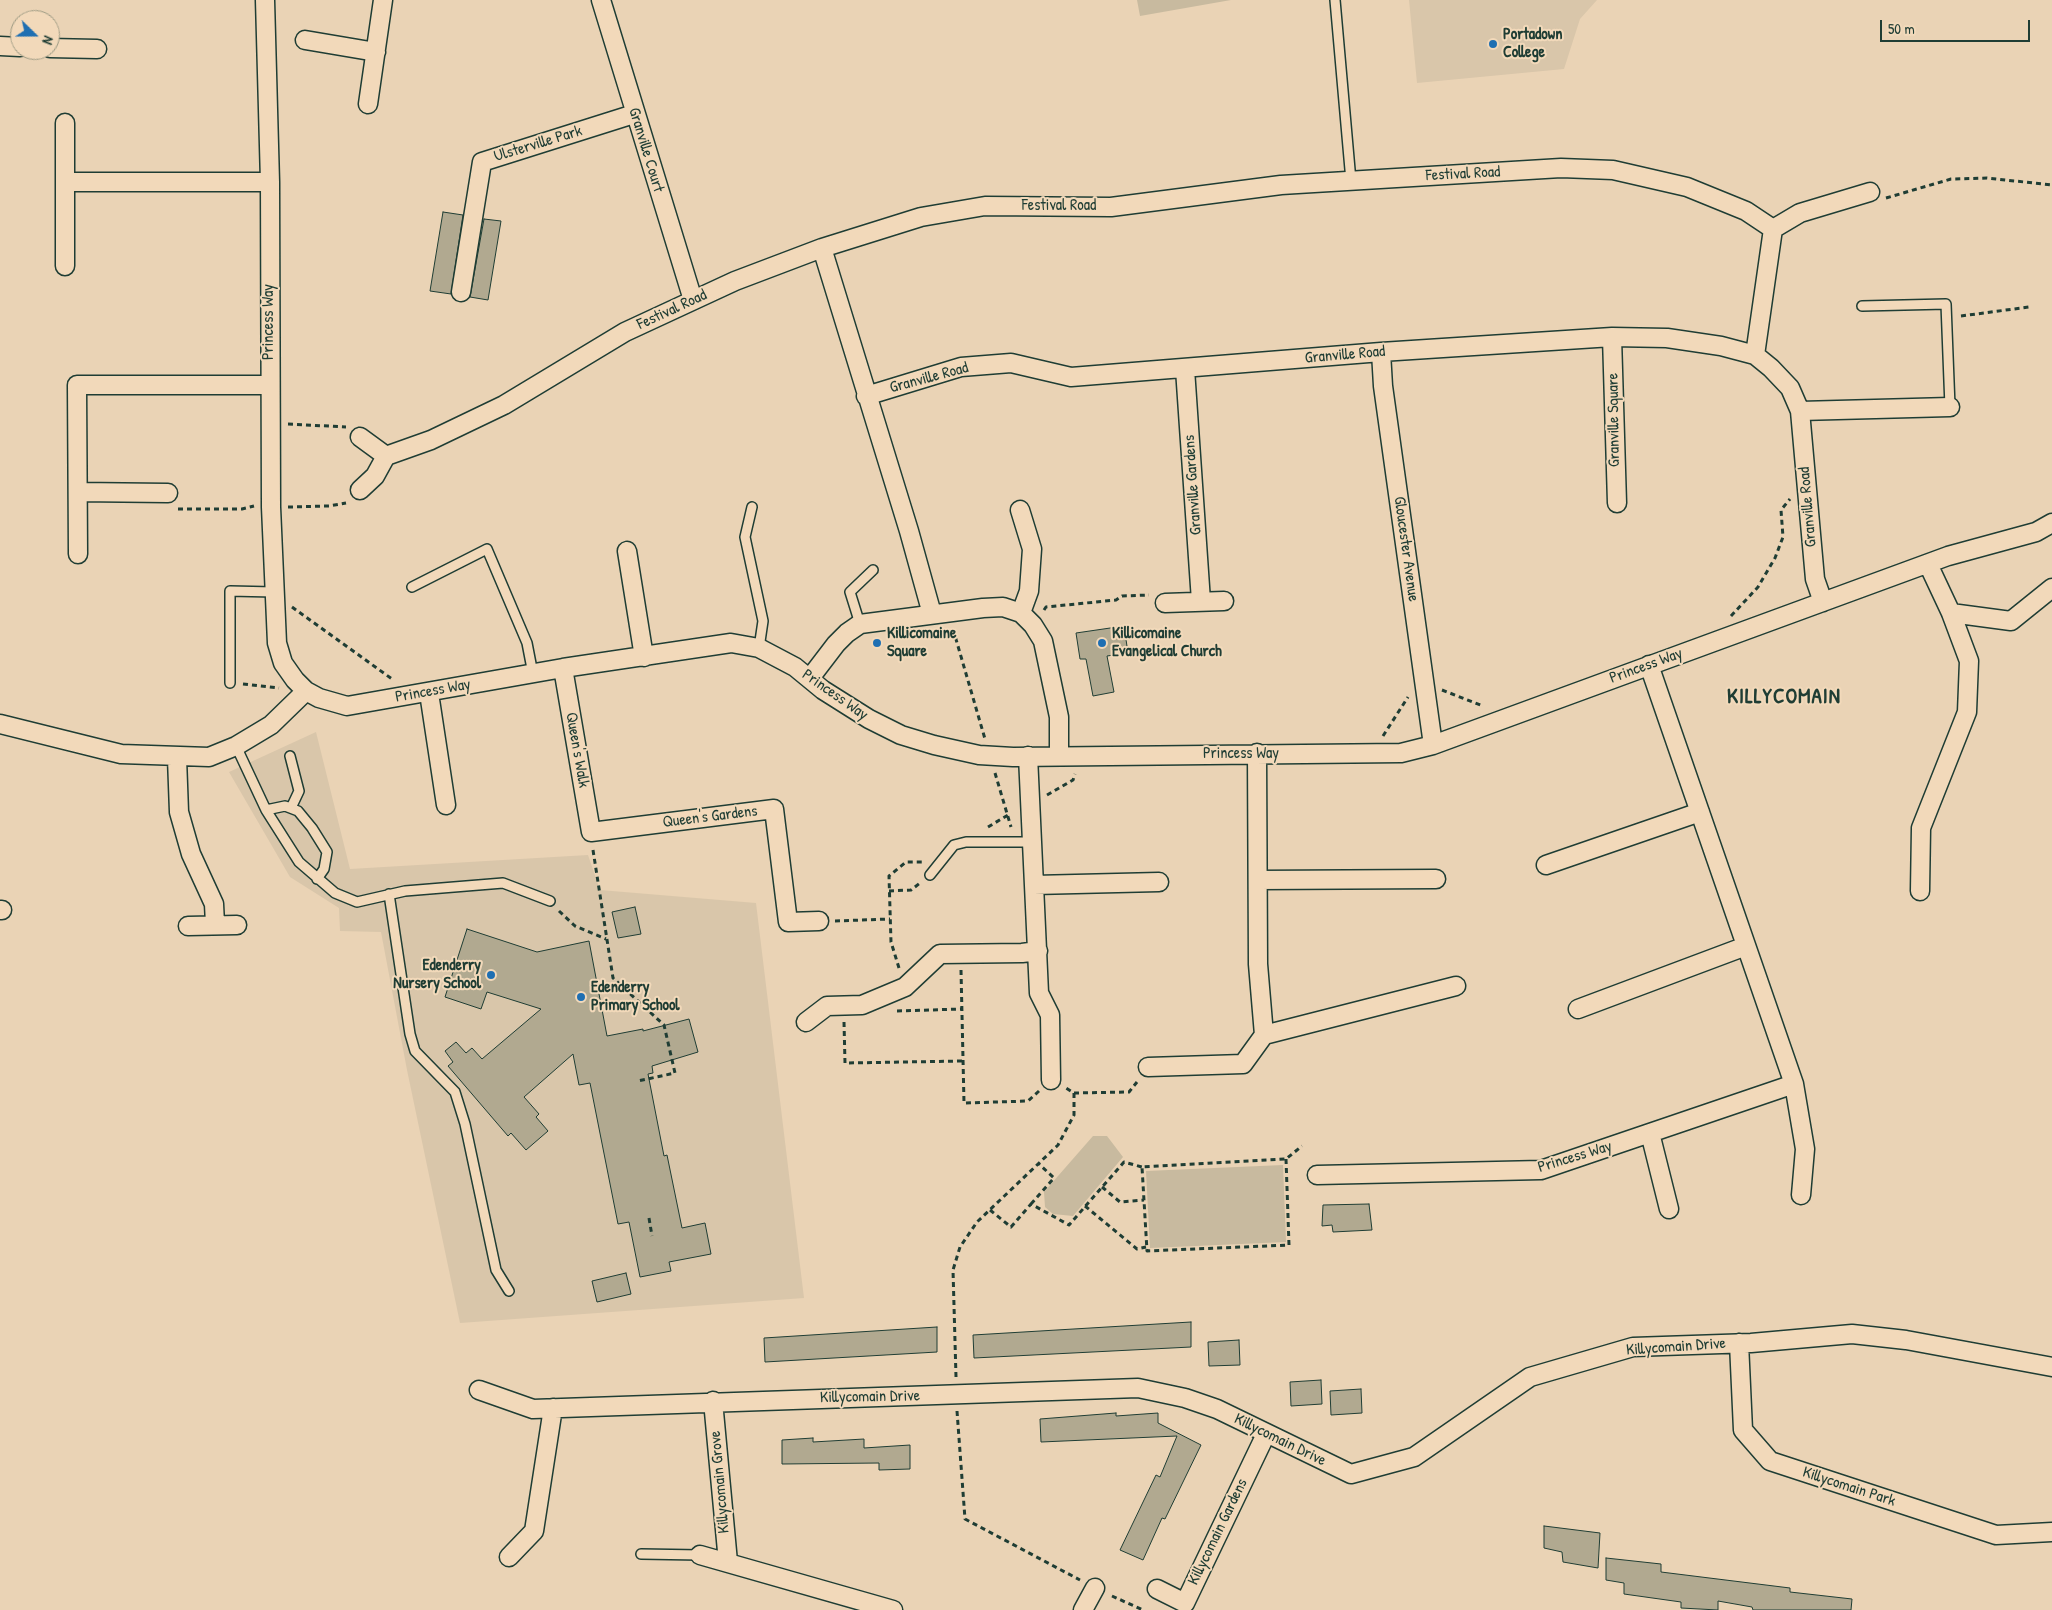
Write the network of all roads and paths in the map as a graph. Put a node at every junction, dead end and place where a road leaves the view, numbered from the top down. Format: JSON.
{"nodes":[{"id":1,"x":265,"y":0,"type":"edge"},
{"id":2,"x":383,"y":0,"type":"edge"},
{"id":3,"x":601,"y":0,"type":"edge"},
{"id":4,"x":1335,"y":0,"type":"edge"},
{"id":5,"x":305,"y":40,"type":"dead end"},
{"id":6,"x":60,"y":48,"type":"edge"},
{"id":7,"x":97,"y":49,"type":"dead end"},
{"id":8,"x":376,"y":52,"type":"junction"},
{"id":9,"x":368,"y":104,"type":"dead end"},
{"id":10,"x":634,"y":114,"type":"junction"},
{"id":11,"x":66,"y":123,"type":"dead end"},
{"id":12,"x":1351,"y":181,"type":"junction"},
{"id":13,"x":66,"y":182,"type":"junction"},
{"id":14,"x":270,"y":182,"type":"junction"},
{"id":15,"x":2052,"y":185,"type":"edge"},
{"id":16,"x":1870,"y":192,"type":"joint"},
{"id":17,"x":1773,"y":229,"type":"junction"},
{"id":18,"x":822,"y":248,"type":"junction"},
{"id":19,"x":65,"y":266,"type":"dead end"},
{"id":20,"x":461,"y":292,"type":"dead end"},
{"id":21,"x":693,"y":300,"type":"junction"},
{"id":22,"x":1862,"y":306,"type":"dead end"},
{"id":23,"x":2030,"y":307,"type":"dead end"},
{"id":24,"x":1947,"y":318,"type":"junction"},
{"id":25,"x":1612,"y":337,"type":"junction"},
{"id":26,"x":1381,"y":352,"type":"junction"},
{"id":27,"x":1755,"y":355,"type":"junction"},
{"id":28,"x":1186,"y":369,"type":"junction"},
{"id":29,"x":269,"y":385,"type":"junction"},
{"id":30,"x":866,"y":396,"type":"junction"},
{"id":31,"x":1950,"y":407,"type":"joint"},
{"id":32,"x":1800,"y":411,"type":"junction"},
{"id":33,"x":270,"y":424,"type":"junction"},
{"id":34,"x":360,"y":437,"type":"joint"},
{"id":35,"x":386,"y":456,"type":"junction"},
{"id":36,"x":1805,"y":482,"type":"junction"},
{"id":37,"x":360,"y":490,"type":"joint"},
{"id":38,"x":78,"y":492,"type":"junction"},
{"id":39,"x":168,"y":493,"type":"joint"},
{"id":40,"x":1616,"y":503,"type":"dead end"},
{"id":41,"x":271,"y":507,"type":"junction"},
{"id":42,"x":752,"y":507,"type":"dead end"},
{"id":43,"x":1020,"y":510,"type":"dead end"},
{"id":44,"x":2052,"y":523,"type":"edge"},
{"id":45,"x":2044,"y":534,"type":"edge"},
{"id":46,"x":626,"y":551,"type":"dead end"},
{"id":47,"x":78,"y":554,"type":"dead end"},
{"id":48,"x":1928,"y":564,"type":"junction"},
{"id":49,"x":873,"y":570,"type":"dead end"},
{"id":50,"x":412,"y":587,"type":"dead end"},
{"id":51,"x":2052,"y":588,"type":"edge"},
{"id":52,"x":274,"y":598,"type":"junction"},
{"id":53,"x":1201,"y":601,"type":"junction"},
{"id":54,"x":1224,"y":601,"type":"dead end"},
{"id":55,"x":1823,"y":602,"type":"junction"},
{"id":56,"x":1165,"y":603,"type":"joint"},
{"id":57,"x":940,"y":613,"type":"junction"},
{"id":58,"x":1951,"y":613,"type":"junction"},
{"id":59,"x":1027,"y":619,"type":"junction"},
{"id":60,"x":860,"y":624,"type":"junction"},
{"id":61,"x":1717,"y":639,"type":"junction"},
{"id":62,"x":759,"y":648,"type":"junction"},
{"id":63,"x":644,"y":657,"type":"junction"},
{"id":64,"x":1649,"y":665,"type":"junction"},
{"id":65,"x":563,"y":668,"type":"junction"},
{"id":66,"x":534,"y":674,"type":"junction"},
{"id":67,"x":810,"y":678,"type":"junction"},
{"id":68,"x":230,"y":683,"type":"joint"},
{"id":69,"x":1424,"y":683,"type":"junction"},
{"id":70,"x":306,"y":691,"type":"junction"},
{"id":71,"x":429,"y":692,"type":"junction"},
{"id":72,"x":402,"y":697,"type":"junction"},
{"id":73,"x":1502,"y":720,"type":"junction"},
{"id":74,"x":0,"y":724,"type":"edge"},
{"id":75,"x":236,"y":746,"type":"junction"},
{"id":76,"x":1433,"y":746,"type":"junction"},
{"id":77,"x":1257,"y":754,"type":"junction"},
{"id":78,"x":1371,"y":754,"type":"junction"},
{"id":79,"x":990,"y":755,"type":"junction"},
{"id":80,"x":290,"y":756,"type":"dead end"},
{"id":81,"x":1028,"y":756,"type":"junction"},
{"id":82,"x":1059,"y":756,"type":"junction"},
{"id":83,"x":177,"y":758,"type":"junction"},
{"id":84,"x":446,"y":805,"type":"dead end"},
{"id":85,"x":291,"y":808,"type":"junction"},
{"id":86,"x":266,"y":810,"type":"junction"},
{"id":87,"x":1700,"y":812,"type":"junction"},
{"id":88,"x":591,"y":832,"type":"junction"},
{"id":89,"x":1024,"y":842,"type":"junction"},
{"id":90,"x":940,"y":862,"type":"junction"},
{"id":91,"x":1546,"y":865,"type":"dead end"},
{"id":92,"x":930,"y":875,"type":"joint"},
{"id":93,"x":317,"y":879,"type":"junction"},
{"id":94,"x":1436,"y":879,"type":"dead end"},
{"id":95,"x":1258,"y":880,"type":"junction"},
{"id":96,"x":1159,"y":882,"type":"dead end"},
{"id":97,"x":1034,"y":885,"type":"junction"},
{"id":98,"x":889,"y":891,"type":"junction"},
{"id":99,"x":1920,"y":891,"type":"dead end"},
{"id":100,"x":389,"y":894,"type":"junction"},
{"id":101,"x":550,"y":901,"type":"joint"},
{"id":102,"x":890,"y":919,"type":"junction"},
{"id":103,"x":819,"y":921,"type":"joint"},
{"id":104,"x":215,"y":924,"type":"junction"},
{"id":105,"x":238,"y":925,"type":"dead end"},
{"id":106,"x":188,"y":926,"type":"dead end"},
{"id":107,"x":606,"y":939,"type":"junction"},
{"id":108,"x":1746,"y":946,"type":"junction"},
{"id":109,"x":1038,"y":951,"type":"junction"},
{"id":110,"x":961,"y":954,"type":"junction"},
{"id":111,"x":1456,"y":986,"type":"dead end"},
{"id":112,"x":905,"y":987,"type":"junction"},
{"id":113,"x":862,"y":1005,"type":"junction"},
{"id":114,"x":843,"y":1006,"type":"junction"},
{"id":115,"x":962,"y":1009,"type":"junction"},
{"id":116,"x":1578,"y":1009,"type":"dead end"},
{"id":117,"x":806,"y":1022,"type":"dead end"},
{"id":118,"x":1264,"y":1036,"type":"junction"},
{"id":119,"x":963,"y":1061,"type":"junction"},
{"id":120,"x":1148,"y":1067,"type":"joint"},
{"id":121,"x":1051,"y":1080,"type":"junction"},
{"id":122,"x":638,"y":1081,"type":"dead end"},
{"id":123,"x":1794,"y":1084,"type":"junction"},
{"id":124,"x":1074,"y":1093,"type":"junction"},
{"id":125,"x":1650,"y":1133,"type":"junction"},
{"id":126,"x":1302,"y":1146,"type":"dead end"},
{"id":127,"x":1286,"y":1159,"type":"junction"},
{"id":128,"x":1039,"y":1164,"type":"junction"},
{"id":129,"x":1142,"y":1167,"type":"junction"},
{"id":130,"x":1317,"y":1175,"type":"dead end"},
{"id":131,"x":1102,"y":1187,"type":"junction"},
{"id":132,"x":1800,"y":1195,"type":"dead end"},
{"id":133,"x":1144,"y":1200,"type":"junction"},
{"id":134,"x":1031,"y":1204,"type":"junction"},
{"id":135,"x":1086,"y":1206,"type":"junction"},
{"id":136,"x":1669,"y":1209,"type":"dead end"},
{"id":137,"x":990,"y":1210,"type":"junction"},
{"id":138,"x":649,"y":1218,"type":"dead end"},
{"id":139,"x":652,"y":1236,"type":"dead end"},
{"id":140,"x":1146,"y":1248,"type":"junction"},
{"id":141,"x":510,"y":1291,"type":"dead end"},
{"id":142,"x":1739,"y":1343,"type":"junction"},
{"id":143,"x":2052,"y":1367,"type":"edge"},
{"id":144,"x":479,"y":1390,"type":"dead end"},
{"id":145,"x":956,"y":1395,"type":"junction"},
{"id":146,"x":713,"y":1401,"type":"junction"},
{"id":147,"x":553,"y":1408,"type":"junction"},
{"id":148,"x":1266,"y":1434,"type":"junction"},
{"id":149,"x":2052,"y":1532,"type":"edge"},
{"id":150,"x":642,"y":1554,"type":"dead end"},
{"id":151,"x":700,"y":1555,"type":"joint"},
{"id":152,"x":509,"y":1557,"type":"dead end"},
{"id":153,"x":728,"y":1562,"type":"junction"},
{"id":154,"x":1094,"y":1588,"type":"junction"},
{"id":155,"x":1157,"y":1589,"type":"dead end"},
{"id":156,"x":893,"y":1610,"type":"edge"},
{"id":157,"x":1083,"y":1610,"type":"edge"},
{"id":158,"x":1143,"y":1610,"type":"edge"}],
"edges":[{"from":1,"to":14,"type":"street","name":"Princess Way"},
{"from":2,"to":8,"type":"street"},
{"from":3,"to":10,"type":"street","name":"Granville Court"},
{"from":4,"to":12,"type":"lane"},
{"from":5,"to":8,"type":"street"},
{"from":6,"to":7,"type":"street"},
{"from":8,"to":9,"type":"street"},
{"from":10,"to":20,"type":"street","name":"Ulsterville Park"},
{"from":10,"to":21,"type":"street","name":"Granville Court"},
{"from":11,"to":13,"type":"street"},
{"from":12,"to":17,"type":"street","name":"Festival Road"},
{"from":12,"to":18,"type":"street","name":"Festival Road"},
{"from":13,"to":14,"type":"street"},
{"from":13,"to":19,"type":"street"},
{"from":14,"to":29,"type":"street","name":"Princess Way"},
{"from":15,"to":16,"type":"path"},
{"from":16,"to":17,"type":"street"},
{"from":17,"to":27,"type":"street"},
{"from":18,"to":21,"type":"street","name":"Festival Road"},
{"from":18,"to":30,"type":"street"},
{"from":21,"to":35,"type":"street","name":"Festival Road"},
{"from":22,"to":24,"type":"lane"},
{"from":23,"to":24,"type":"path"},
{"from":24,"to":31,"type":"lane"},
{"from":25,"to":26,"type":"street","name":"Granville Road"},
{"from":25,"to":27,"type":"street","name":"Granville Road"},
{"from":25,"to":40,"type":"street","name":"Granville Square"},
{"from":26,"to":28,"type":"street","name":"Granville Road"},
{"from":26,"to":69,"type":"street","name":"Gloucester Avenue"},
{"from":27,"to":32,"type":"street","name":"Granville Road"},
{"from":28,"to":30,"type":"street","name":"Granville Road"},
{"from":28,"to":53,"type":"street","name":"Granville Gardens"},
{"from":29,"to":33,"type":"street","name":"Princess Way"},
{"from":29,"to":38,"type":"street"},
{"from":30,"to":57,"type":"street"},
{"from":31,"to":32,"type":"street"},
{"from":32,"to":36,"type":"street","name":"Granville Road"},
{"from":33,"to":34,"type":"path"},
{"from":33,"to":41,"type":"street","name":"Princess Way"},
{"from":34,"to":35,"type":"street"},
{"from":35,"to":37,"type":"street"},
{"from":36,"to":55,"type":"street","name":"Granville Road"},
{"from":36,"to":61,"type":"path"},
{"from":37,"to":41,"type":"path"},
{"from":38,"to":39,"type":"street"},
{"from":38,"to":47,"type":"street"},
{"from":39,"to":41,"type":"path"},
{"from":41,"to":52,"type":"street","name":"Princess Way"},
{"from":42,"to":62,"type":"lane"},
{"from":43,"to":59,"type":"street"},
{"from":44,"to":45,"type":"street","name":"Princess Way"},
{"from":45,"to":48,"type":"street","name":"Princess Way"},
{"from":46,"to":63,"type":"street"},
{"from":48,"to":55,"type":"street","name":"Princess Way"},
{"from":48,"to":58,"type":"street"},
{"from":49,"to":60,"type":"lane"},
{"from":50,"to":66,"type":"lane"},
{"from":51,"to":58,"type":"street"},
{"from":52,"to":68,"type":"lane"},
{"from":52,"to":70,"type":"street","name":"Princess Way"},
{"from":52,"to":72,"type":"path"},
{"from":53,"to":54,"type":"street"},
{"from":53,"to":56,"type":"street"},
{"from":55,"to":61,"type":"street","name":"Princess Way"},
{"from":56,"to":59,"type":"path"},
{"from":57,"to":59,"type":"street"},
{"from":57,"to":60,"type":"street"},
{"from":57,"to":79,"type":"path"},
{"from":58,"to":99,"type":"street"},
{"from":59,"to":82,"type":"street"},
{"from":60,"to":67,"type":"street"},
{"from":61,"to":64,"type":"street","name":"Princess Way"},
{"from":62,"to":63,"type":"street","name":"Princess Way"},
{"from":62,"to":67,"type":"street","name":"Princess Way"},
{"from":63,"to":65,"type":"street","name":"Princess Way"},
{"from":64,"to":73,"type":"street","name":"Princess Way"},
{"from":64,"to":87,"type":"street"},
{"from":65,"to":66,"type":"street","name":"Princess Way"},
{"from":65,"to":88,"type":"street","name":"Queen's Walk"},
{"from":66,"to":71,"type":"street","name":"Princess Way"},
{"from":67,"to":79,"type":"street","name":"Princess Way"},
{"from":68,"to":70,"type":"path"},
{"from":69,"to":73,"type":"path"},
{"from":69,"to":76,"type":"street","name":"Gloucester Avenue"},
{"from":69,"to":78,"type":"path"},
{"from":70,"to":72,"type":"street","name":"Princess Way"},
{"from":70,"to":75,"type":"street"},
{"from":71,"to":72,"type":"street","name":"Princess Way"},
{"from":71,"to":84,"type":"street"},
{"from":73,"to":76,"type":"street","name":"Princess Way"},
{"from":74,"to":83,"type":"street"},
{"from":75,"to":83,"type":"street"},
{"from":75,"to":86,"type":"lane"},
{"from":76,"to":78,"type":"street","name":"Princess Way"},
{"from":77,"to":78,"type":"street","name":"Princess Way"},
{"from":77,"to":82,"type":"street","name":"Princess Way"},
{"from":77,"to":95,"type":"street"},
{"from":79,"to":81,"type":"street","name":"Princess Way"},
{"from":79,"to":89,"type":"path"},
{"from":80,"to":85,"type":"lane"},
{"from":81,"to":82,"type":"street","name":"Princess Way"},
{"from":81,"to":89,"type":"street"},
{"from":83,"to":104,"type":"street"},
{"from":85,"to":86,"type":"lane"},
{"from":85,"to":93,"type":"lane"},
{"from":86,"to":93,"type":"lane"},
{"from":87,"to":91,"type":"street"},
{"from":87,"to":108,"type":"street"},
{"from":88,"to":103,"type":"street","name":"Queen's Gardens"},
{"from":88,"to":107,"type":"path"},
{"from":89,"to":90,"type":"lane"},
{"from":89,"to":97,"type":"street"},
{"from":90,"to":92,"type":"lane"},
{"from":90,"to":98,"type":"path"},
{"from":92,"to":98,"type":"path"},
{"from":93,"to":100,"type":"lane"},
{"from":94,"to":95,"type":"street"},
{"from":95,"to":118,"type":"street"},
{"from":96,"to":97,"type":"street"},
{"from":97,"to":109,"type":"street"},
{"from":98,"to":102,"type":"path"},
{"from":100,"to":101,"type":"lane"},
{"from":100,"to":141,"type":"lane"},
{"from":101,"to":107,"type":"path"},
{"from":102,"to":103,"type":"path"},
{"from":102,"to":112,"type":"path"},
{"from":104,"to":105,"type":"street"},
{"from":104,"to":106,"type":"street"},
{"from":107,"to":122,"type":"path"},
{"from":108,"to":116,"type":"street"},
{"from":108,"to":123,"type":"street"},
{"from":109,"to":110,"type":"street"},
{"from":109,"to":121,"type":"street"},
{"from":110,"to":112,"type":"street"},
{"from":110,"to":115,"type":"path"},
{"from":111,"to":118,"type":"street"},
{"from":112,"to":113,"type":"street"},
{"from":113,"to":114,"type":"street"},
{"from":113,"to":115,"type":"path"},
{"from":114,"to":117,"type":"street"},
{"from":114,"to":119,"type":"path"},
{"from":115,"to":119,"type":"path"},
{"from":118,"to":120,"type":"street"},
{"from":119,"to":121,"type":"path"},
{"from":120,"to":124,"type":"path"},
{"from":121,"to":124,"type":"path"},
{"from":123,"to":125,"type":"street","name":"Princess Way"},
{"from":123,"to":132,"type":"street"},
{"from":124,"to":128,"type":"path"},
{"from":125,"to":130,"type":"street","name":"Princess Way"},
{"from":125,"to":136,"type":"street"},
{"from":126,"to":127,"type":"path"},
{"from":127,"to":129,"type":"path"},
{"from":127,"to":140,"type":"path"},
{"from":128,"to":134,"type":"path"},
{"from":128,"to":137,"type":"path"},
{"from":129,"to":131,"type":"path"},
{"from":129,"to":133,"type":"path"},
{"from":131,"to":133,"type":"path"},
{"from":131,"to":135,"type":"path"},
{"from":133,"to":140,"type":"path"},
{"from":134,"to":135,"type":"path"},
{"from":134,"to":137,"type":"path"},
{"from":135,"to":140,"type":"path"},
{"from":137,"to":145,"type":"path"},
{"from":138,"to":139,"type":"path"},
{"from":142,"to":143,"type":"street","name":"Killycomain Drive"},
{"from":142,"to":148,"type":"street","name":"Killycomain Drive"},
{"from":142,"to":149,"type":"street","name":"Killycomain Park"},
{"from":144,"to":147,"type":"street","name":"Killycomain Drive"},
{"from":145,"to":146,"type":"street","name":"Killycomain Drive"},
{"from":145,"to":148,"type":"street","name":"Killycomain Drive"},
{"from":145,"to":154,"type":"path"},
{"from":146,"to":147,"type":"street","name":"Killycomain Drive"},
{"from":146,"to":153,"type":"street","name":"Killycomain Grove"},
{"from":147,"to":152,"type":"street"},
{"from":148,"to":155,"type":"street","name":"Killycomain Gardens"},
{"from":150,"to":151,"type":"lane"},
{"from":151,"to":153,"type":"street","name":"Killycomain Grove"},
{"from":153,"to":156,"type":"street","name":"Killycomain Grove"},
{"from":154,"to":157,"type":"street"},
{"from":154,"to":158,"type":"path"}]}
